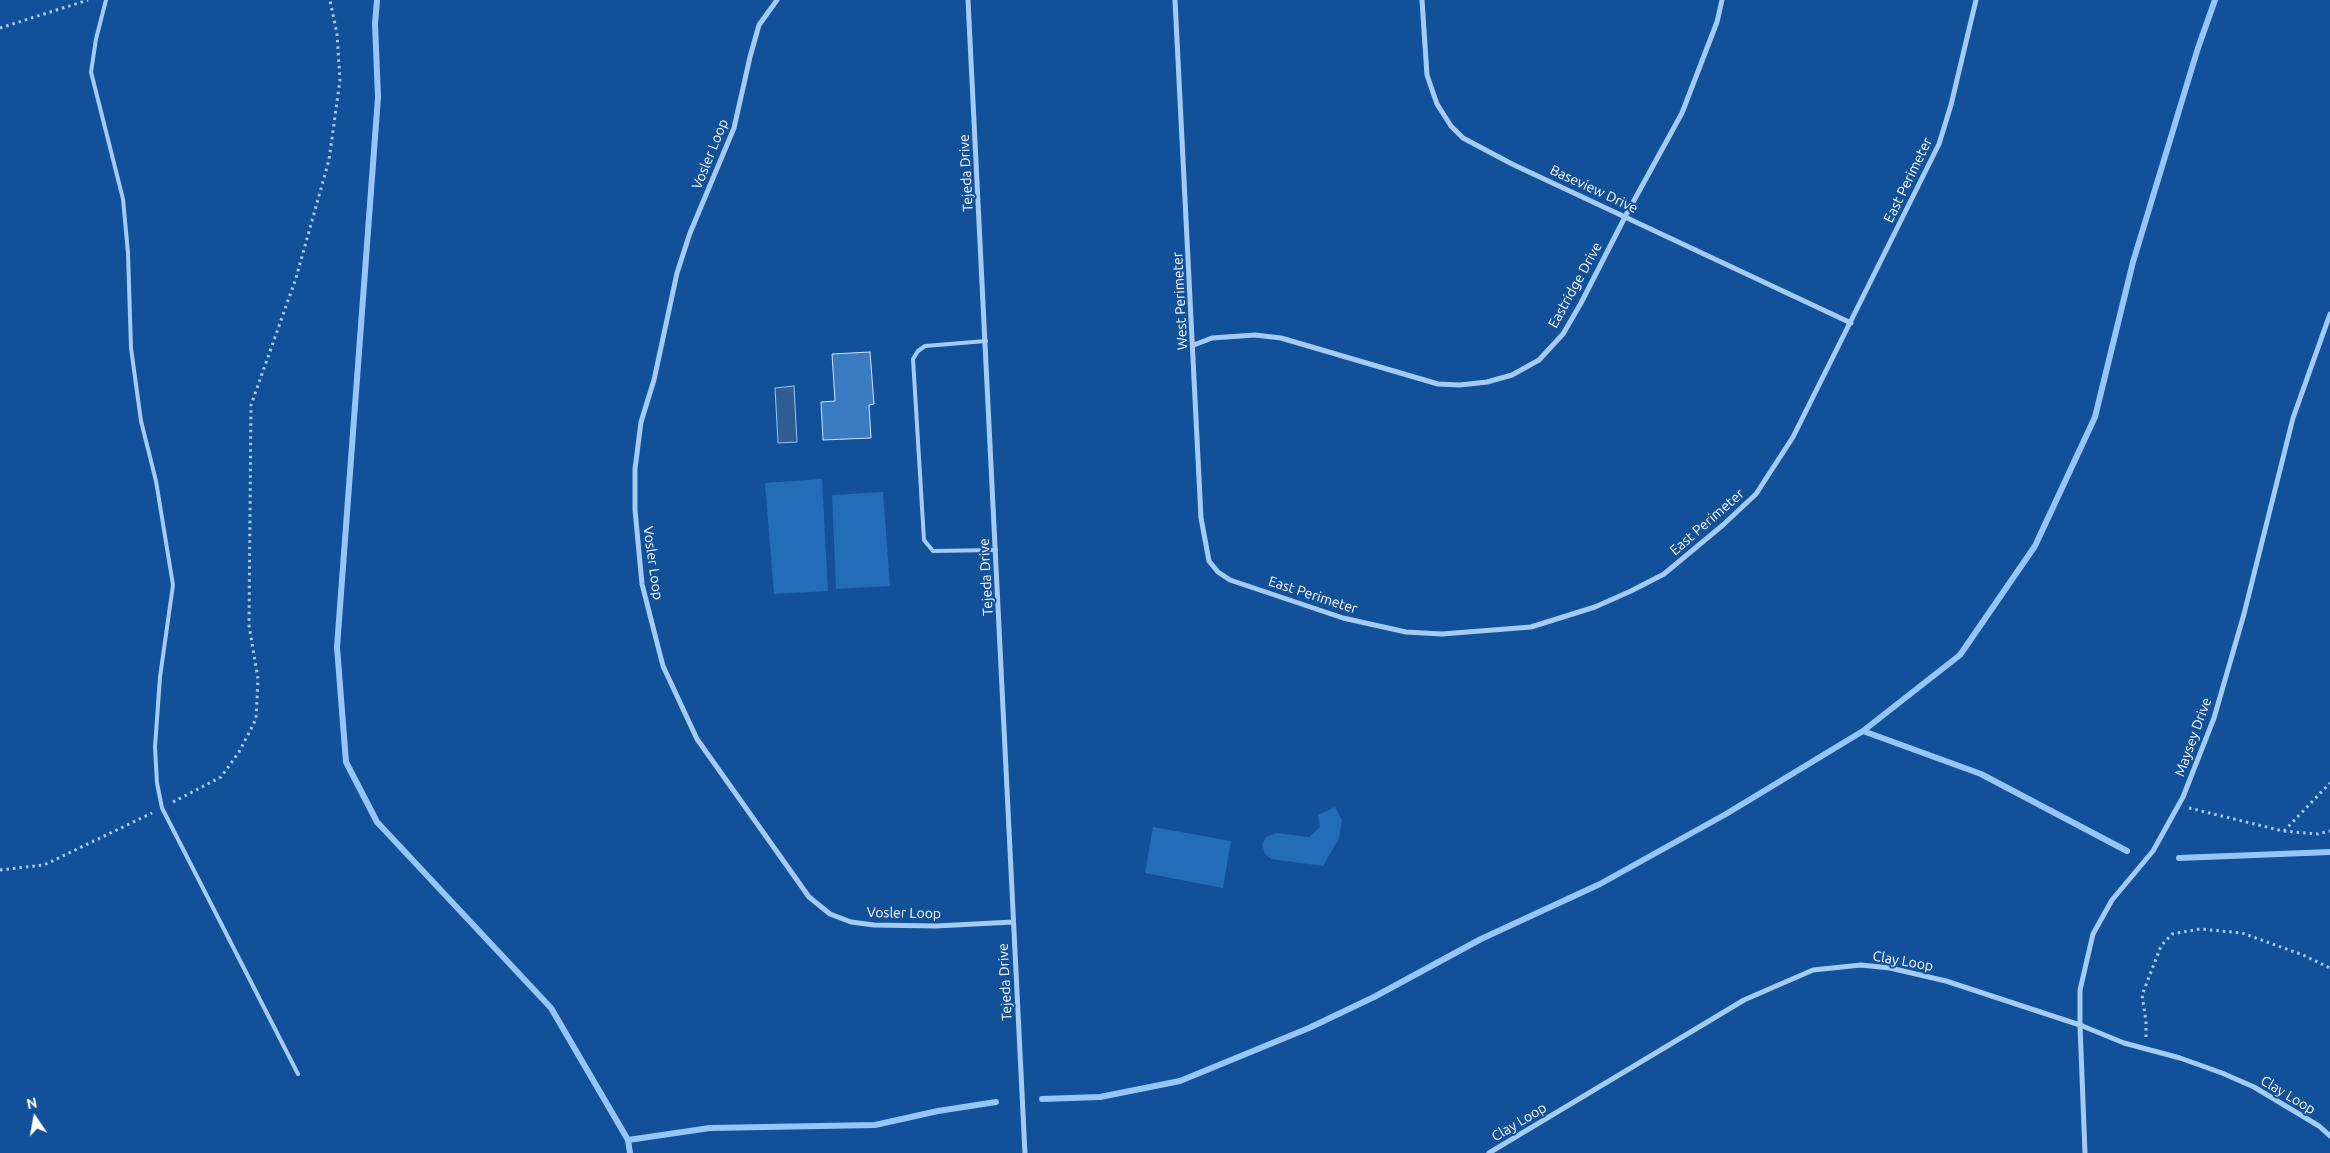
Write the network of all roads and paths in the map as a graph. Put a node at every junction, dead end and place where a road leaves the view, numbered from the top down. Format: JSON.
{"nodes":[{"id":1,"x":88,"y":0,"type":"edge"},
{"id":2,"x":106,"y":0,"type":"edge"},
{"id":3,"x":330,"y":0,"type":"edge"},
{"id":4,"x":777,"y":0,"type":"edge"},
{"id":5,"x":968,"y":0,"type":"edge"},
{"id":6,"x":1175,"y":0,"type":"edge"},
{"id":7,"x":1422,"y":0,"type":"edge"},
{"id":8,"x":1722,"y":0,"type":"edge"},
{"id":9,"x":1976,"y":0,"type":"edge"},
{"id":10,"x":0,"y":28,"type":"edge"},
{"id":11,"x":1626,"y":215,"type":"junction"},
{"id":12,"x":2330,"y":314,"type":"edge"},
{"id":13,"x":1850,"y":322,"type":"junction"},
{"id":14,"x":2322,"y":338,"type":"junction"},
{"id":15,"x":2330,"y":340,"type":"edge"},
{"id":16,"x":986,"y":341,"type":"junction"},
{"id":17,"x":1194,"y":344,"type":"junction"},
{"id":18,"x":996,"y":550,"type":"junction"},
{"id":19,"x":1239,"y":583,"type":"joint"},
{"id":20,"x":2330,"y":783,"type":"edge"},
{"id":21,"x":2178,"y":805,"type":"junction"},
{"id":22,"x":162,"y":808,"type":"junction"},
{"id":23,"x":2283,"y":831,"type":"junction"},
{"id":24,"x":2330,"y":831,"type":"edge"},
{"id":25,"x":0,"y":870,"type":"edge"},
{"id":26,"x":1013,"y":922,"type":"junction"},
{"id":27,"x":2330,"y":968,"type":"edge"},
{"id":28,"x":2080,"y":1025,"type":"junction"},
{"id":29,"x":2145,"y":1048,"type":"junction"},
{"id":30,"x":298,"y":1074,"type":"dead end"},
{"id":31,"x":2330,"y":1136,"type":"edge"},
{"id":32,"x":1025,"y":1153,"type":"edge"},
{"id":33,"x":1489,"y":1153,"type":"edge"},
{"id":34,"x":2085,"y":1153,"type":"edge"}],
"edges":[{"from":1,"to":10,"type":"path"},
{"from":2,"to":22,"type":"lane"},
{"from":3,"to":22,"type":"path"},
{"from":4,"to":26,"type":"street","name":"Vosler Loop"},
{"from":5,"to":16,"type":"street","name":"Tejeda Drive"},
{"from":6,"to":17,"type":"street","name":"West Perimeter"},
{"from":7,"to":11,"type":"street","name":"Baseview Drive"},
{"from":8,"to":11,"type":"street","name":"Eastridge Drive"},
{"from":9,"to":13,"type":"street","name":"East Perimeter"},
{"from":11,"to":13,"type":"street","name":"Baseview Drive"},
{"from":11,"to":17,"type":"street","name":"Eastridge Drive"},
{"from":12,"to":14,"type":"street","name":"Maysey Drive"},
{"from":13,"to":19,"type":"street","name":"East Perimeter"},
{"from":14,"to":15,"type":"street"},
{"from":14,"to":21,"type":"street","name":"Maysey Drive"},
{"from":16,"to":18,"type":"street","name":"Tejeda Drive"},
{"from":16,"to":18,"type":"lane"},
{"from":17,"to":19,"type":"street","name":"West Perimeter"},
{"from":18,"to":26,"type":"street","name":"Tejeda Drive"},
{"from":20,"to":23,"type":"path"},
{"from":21,"to":23,"type":"path"},
{"from":21,"to":28,"type":"street","name":"Maysey Drive"},
{"from":22,"to":25,"type":"path"},
{"from":22,"to":30,"type":"lane"},
{"from":23,"to":24,"type":"path"},
{"from":26,"to":32,"type":"street","name":"Tejeda Drive"},
{"from":27,"to":29,"type":"path"},
{"from":28,"to":29,"type":"street","name":"Clay Loop"},
{"from":28,"to":33,"type":"street","name":"Clay Loop"},
{"from":28,"to":34,"type":"street","name":"Maysey Drive"},
{"from":29,"to":31,"type":"street","name":"Clay Loop"}]}
